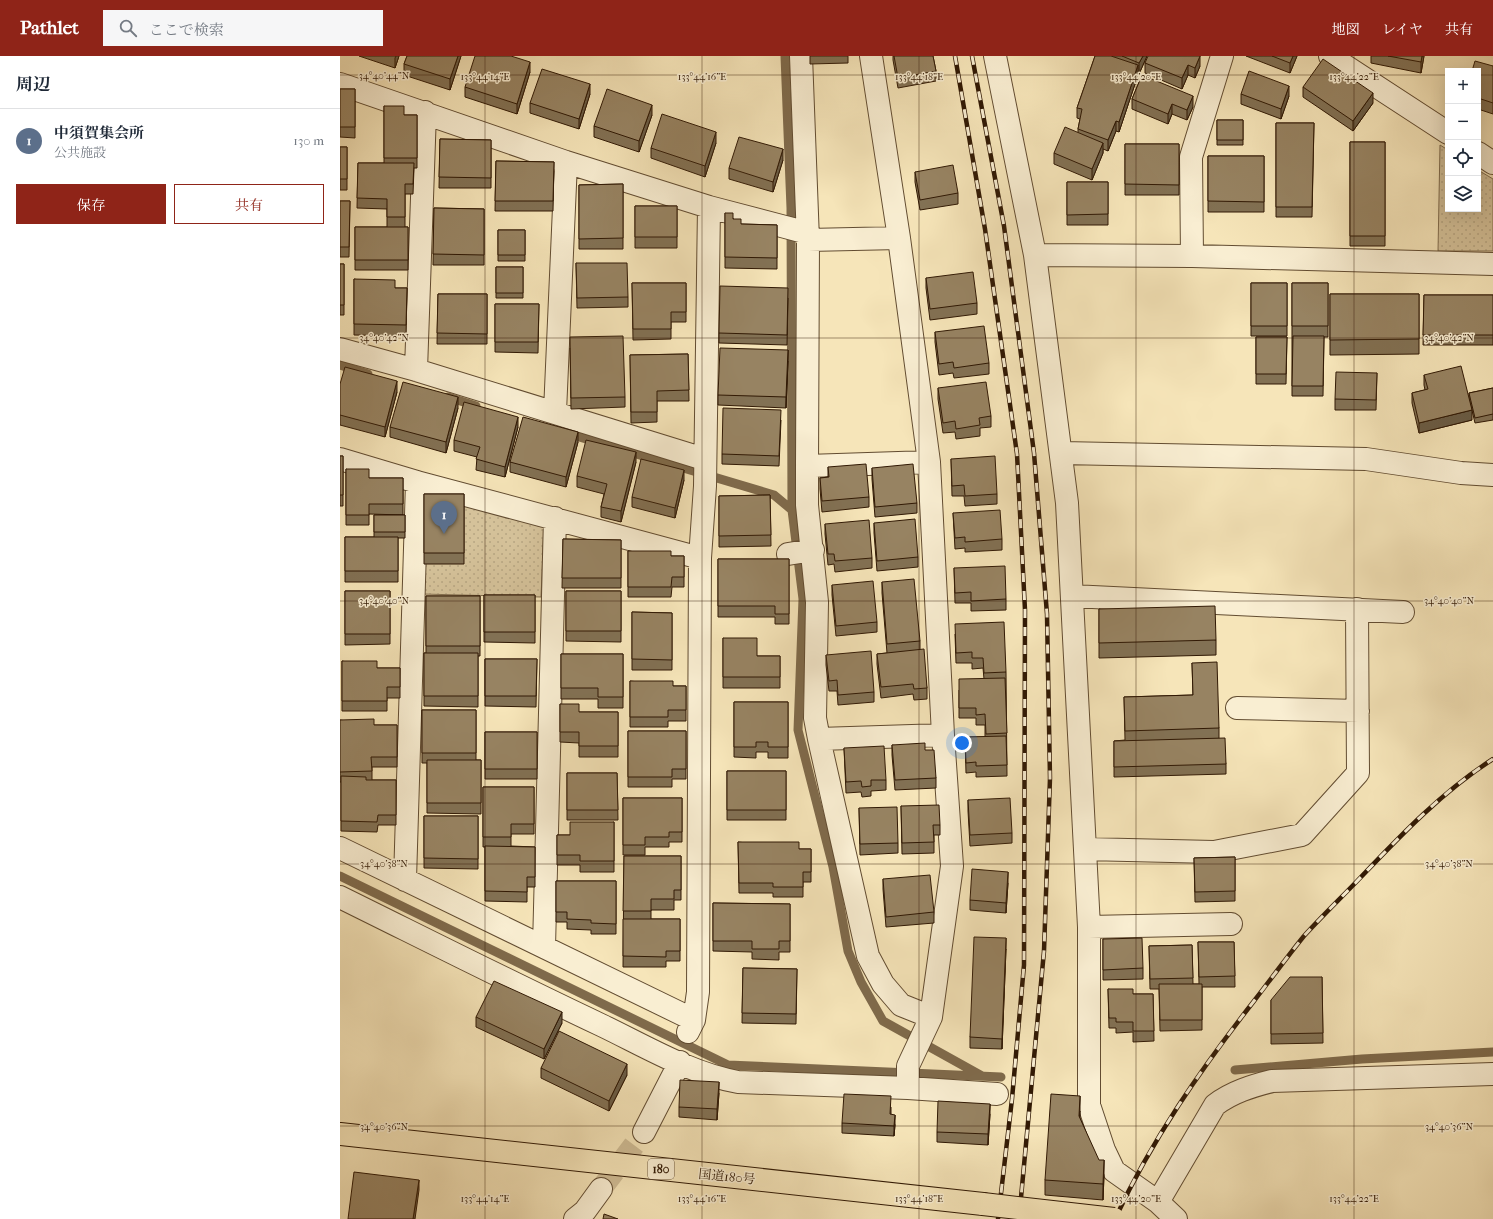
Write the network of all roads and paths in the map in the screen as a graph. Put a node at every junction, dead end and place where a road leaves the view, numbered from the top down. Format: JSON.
{"nodes":[{"id":1,"x":801,"y":56,"type":"edge"},
{"id":2,"x":871,"y":56,"type":"edge"},
{"id":3,"x":995,"y":56,"type":"edge"},
{"id":4,"x":1222,"y":56,"type":"edge"},
{"id":5,"x":1330,"y":56,"type":"edge"},
{"id":6,"x":340,"y":84,"type":"edge"},
{"id":7,"x":425,"y":112,"type":"junction"},
{"id":8,"x":1445,"y":131,"type":"edge"},
{"id":9,"x":1481,"y":155,"type":"edge"},
{"id":10,"x":566,"y":162,"type":"junction"},
{"id":11,"x":1493,"y":163,"type":"edge"},
{"id":12,"x":709,"y":207,"type":"junction"},
{"id":13,"x":800,"y":233,"type":"junction"},
{"id":14,"x":898,"y":238,"type":"junction"},
{"id":15,"x":1035,"y":255,"type":"junction"},
{"id":16,"x":1192,"y":256,"type":"junction"},
{"id":17,"x":1493,"y":264,"type":"edge"},
{"id":18,"x":340,"y":349,"type":"edge"},
{"id":19,"x":416,"y":370,"type":"junction"},
{"id":20,"x":555,"y":412,"type":"junction"},
{"id":21,"x":1062,"y":453,"type":"junction"},
{"id":22,"x":340,"y":459,"type":"edge"},
{"id":23,"x":704,"y":459,"type":"junction"},
{"id":24,"x":929,"y":462,"type":"junction"},
{"id":25,"x":808,"y":466,"type":"junction"},
{"id":26,"x":1493,"y":475,"type":"edge"},
{"id":27,"x":417,"y":482,"type":"junction"},
{"id":28,"x":555,"y":518,"type":"junction"},
{"id":29,"x":813,"y":550,"type":"junction"},
{"id":30,"x":788,"y":554,"type":"dead end"},
{"id":31,"x":700,"y":558,"type":"junction"},
{"id":32,"x":1072,"y":596,"type":"junction"},
{"id":33,"x":1356,"y":609,"type":"junction"},
{"id":34,"x":1403,"y":612,"type":"dead end"},
{"id":35,"x":1237,"y":708,"type":"dead end"},
{"id":36,"x":1358,"y":711,"type":"junction"},
{"id":37,"x":944,"y":734,"type":"junction"},
{"id":38,"x":819,"y":739,"type":"junction"},
{"id":39,"x":340,"y":848,"type":"edge"},
{"id":40,"x":1085,"y":849,"type":"junction"},
{"id":41,"x":405,"y":880,"type":"junction"},
{"id":42,"x":340,"y":898,"type":"edge"},
{"id":43,"x":1231,"y":924,"type":"dead end"},
{"id":44,"x":1089,"y":927,"type":"junction"},
{"id":45,"x":544,"y":947,"type":"junction"},
{"id":46,"x":928,"y":1024,"type":"junction"},
{"id":47,"x":680,"y":1062,"type":"junction"},
{"id":48,"x":909,"y":1072,"type":"junction"},
{"id":49,"x":1493,"y":1074,"type":"edge"},
{"id":50,"x":997,"y":1094,"type":"dead end"},
{"id":51,"x":644,"y":1132,"type":"tunnel mouth"},
{"id":52,"x":340,"y":1134,"type":"edge"},
{"id":53,"x":601,"y":1189,"type":"tunnel mouth"},
{"id":54,"x":1158,"y":1202,"type":"junction"},
{"id":55,"x":575,"y":1219,"type":"edge"},
{"id":56,"x":1114,"y":1219,"type":"edge"},
{"id":57,"x":1176,"y":1219,"type":"edge"}],
"edges":[{"from":1,"to":13,"type":"street"},
{"from":2,"to":14,"type":"street"},
{"from":3,"to":15,"type":"street"},
{"from":4,"to":16,"type":"street"},
{"from":5,"to":8,"type":"street"},
{"from":6,"to":7,"type":"street"},
{"from":7,"to":10,"type":"street"},
{"from":7,"to":19,"type":"street"},
{"from":9,"to":11,"type":"street"},
{"from":10,"to":12,"type":"street"},
{"from":10,"to":20,"type":"street"},
{"from":12,"to":13,"type":"street"},
{"from":12,"to":23,"type":"street"},
{"from":13,"to":14,"type":"street"},
{"from":13,"to":25,"type":"street"},
{"from":14,"to":24,"type":"street"},
{"from":15,"to":16,"type":"street"},
{"from":15,"to":21,"type":"street"},
{"from":16,"to":17,"type":"street"},
{"from":18,"to":19,"type":"street"},
{"from":19,"to":20,"type":"street"},
{"from":20,"to":23,"type":"street"},
{"from":21,"to":26,"type":"street"},
{"from":21,"to":32,"type":"street"},
{"from":22,"to":27,"type":"street"},
{"from":23,"to":31,"type":"street"},
{"from":24,"to":25,"type":"street"},
{"from":24,"to":37,"type":"street"},
{"from":25,"to":29,"type":"street"},
{"from":27,"to":28,"type":"street"},
{"from":27,"to":41,"type":"street"},
{"from":28,"to":31,"type":"street"},
{"from":28,"to":45,"type":"street"},
{"from":29,"to":30,"type":"street"},
{"from":29,"to":38,"type":"street"},
{"from":31,"to":45,"type":"street"},
{"from":32,"to":33,"type":"street"},
{"from":32,"to":40,"type":"street"},
{"from":33,"to":34,"type":"street"},
{"from":33,"to":36,"type":"street"},
{"from":35,"to":36,"type":"street"},
{"from":36,"to":40,"type":"street"},
{"from":37,"to":38,"type":"street"},
{"from":37,"to":46,"type":"street"},
{"from":38,"to":46,"type":"street"},
{"from":39,"to":41,"type":"street"},
{"from":40,"to":44,"type":"street"},
{"from":41,"to":45,"type":"street"},
{"from":42,"to":47,"type":"street"},
{"from":43,"to":44,"type":"street"},
{"from":44,"to":54,"type":"street"},
{"from":46,"to":48,"type":"street"},
{"from":47,"to":48,"type":"street"},
{"from":47,"to":51,"type":"street"},
{"from":48,"to":50,"type":"street"},
{"from":49,"to":54,"type":"street"},
{"from":52,"to":56,"type":"highway","name":"国道180号","number":"180","bridge":true},
{"from":53,"to":55,"type":"street"},
{"from":54,"to":57,"type":"street"}]}
